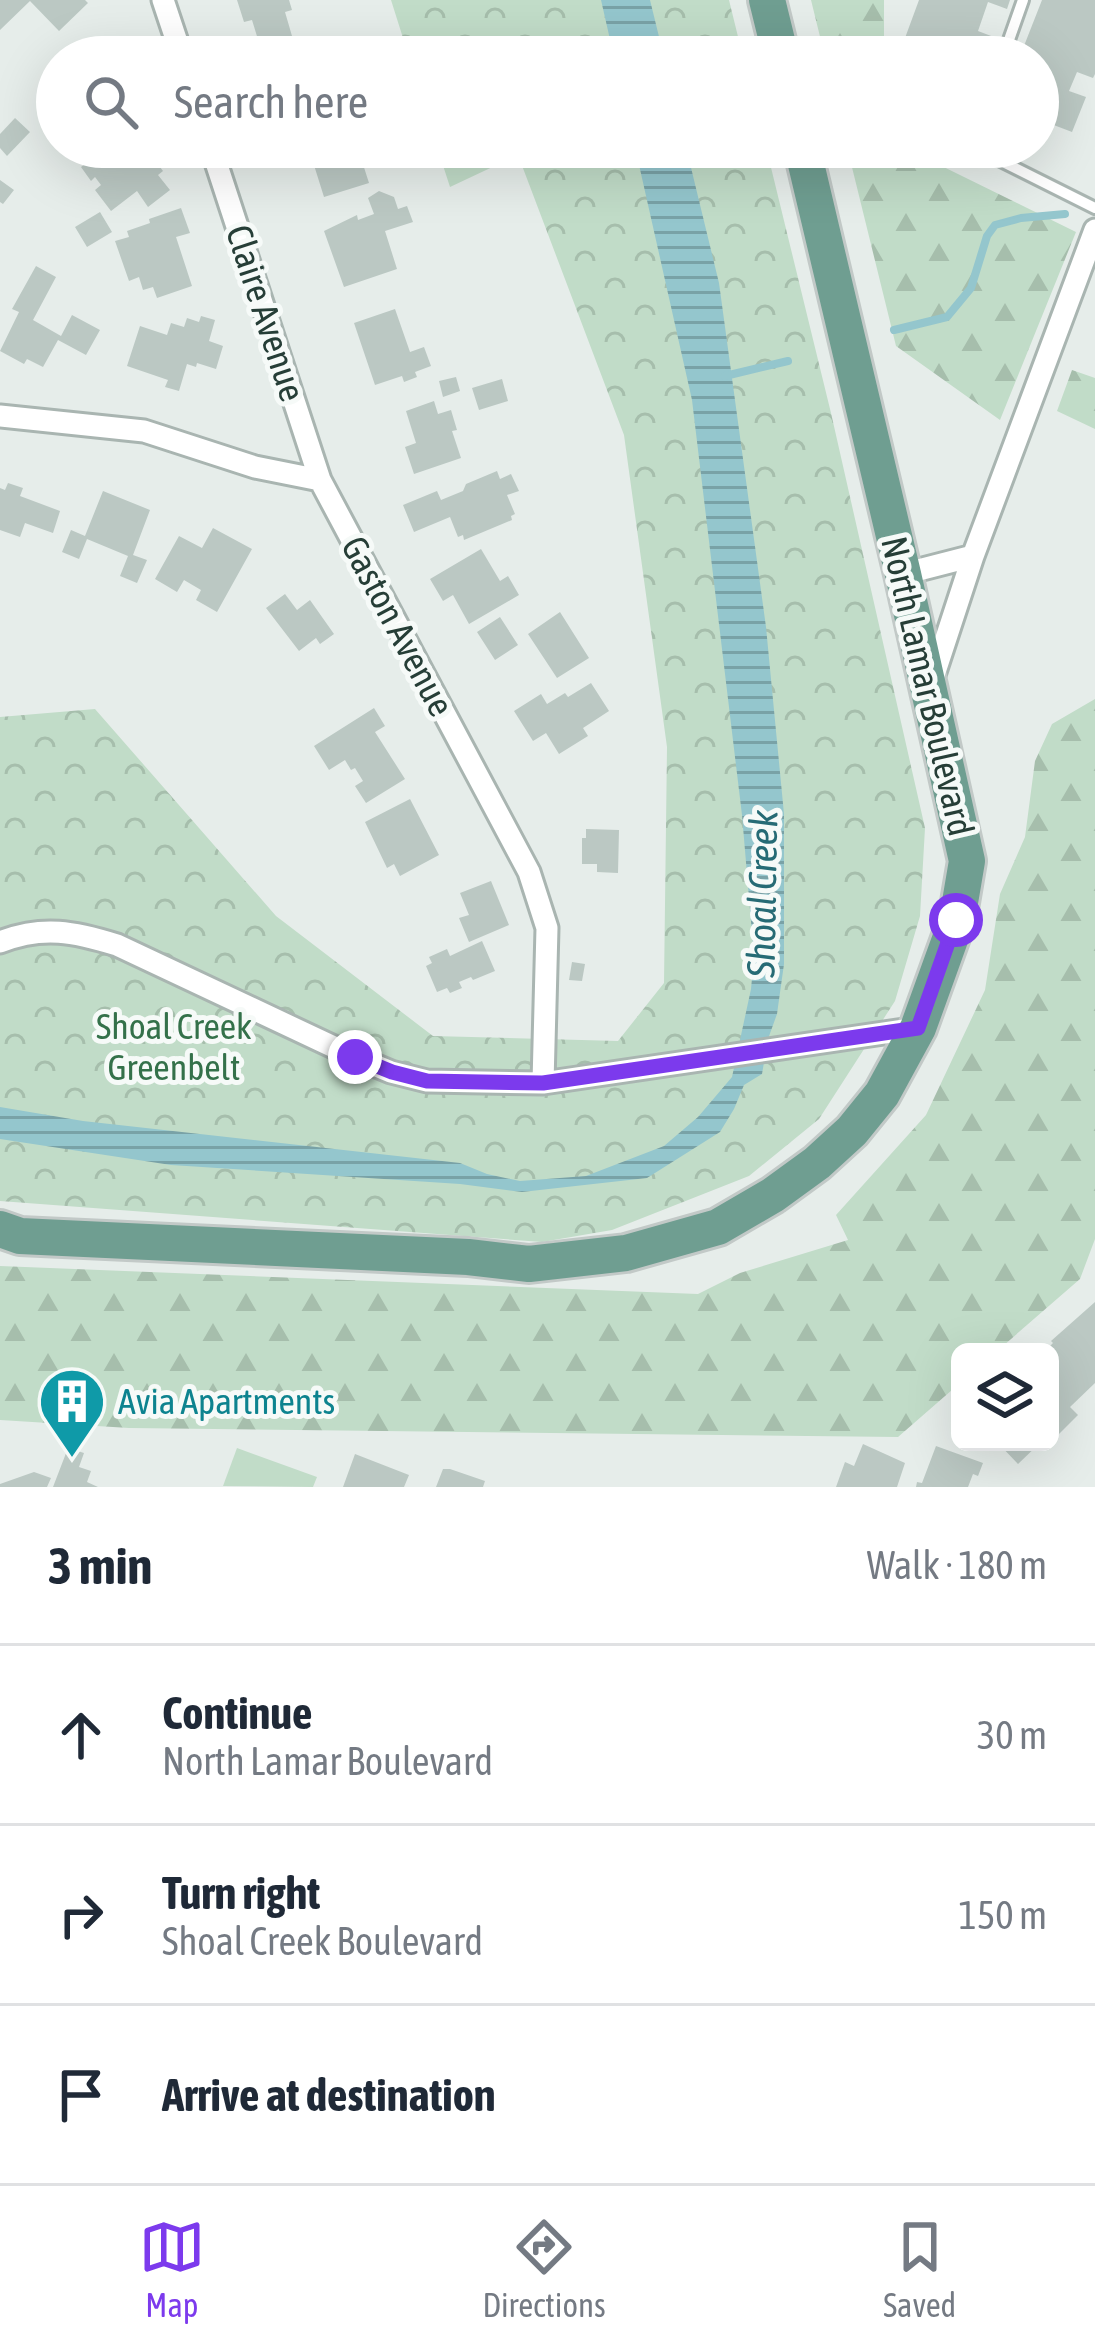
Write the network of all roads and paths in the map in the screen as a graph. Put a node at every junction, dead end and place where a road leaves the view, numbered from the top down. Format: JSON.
{"nodes":[{"id":1,"x":163,"y":0,"type":"edge"},
{"id":2,"x":767,"y":0,"type":"edge"},
{"id":3,"x":1023,"y":0,"type":"edge"},
{"id":4,"x":175,"y":36,"type":"edge"},
{"id":5,"x":776,"y":36,"type":"edge"},
{"id":6,"x":1010,"y":36,"type":"edge"},
{"id":7,"x":218,"y":168,"type":"edge"},
{"id":8,"x":807,"y":168,"type":"edge"},
{"id":9,"x":1015,"y":168,"type":"edge"},
{"id":10,"x":1095,"y":208,"type":"edge"},
{"id":11,"x":1095,"y":230,"type":"edge"},
{"id":12,"x":0,"y":416,"type":"edge"},
{"id":13,"x":320,"y":480,"type":"junction"},
{"id":14,"x":973,"y":556,"type":"junction"},
{"id":15,"x":903,"y":574,"type":"junction"},
{"id":16,"x":929,"y":691,"type":"junction"},
{"id":17,"x":0,"y":942,"type":"edge"},
{"id":18,"x":918,"y":1028,"type":"junction"},
{"id":19,"x":543,"y":1083,"type":"junction"},
{"id":20,"x":7,"y":1236,"type":"edge"}],
"edges":[{"from":1,"to":4,"type":"street"},
{"from":2,"to":5,"type":"main road"},
{"from":3,"to":6,"type":"lane"},
{"from":7,"to":13,"type":"street","name":"Claire Avenue"},
{"from":8,"to":15,"type":"main road","name":"North Lamar Boulevard"},
{"from":9,"to":10,"type":"lane"},
{"from":11,"to":14,"type":"street"},
{"from":12,"to":13,"type":"street"},
{"from":13,"to":19,"type":"street","name":"Gaston Avenue"},
{"from":14,"to":15,"type":"street"},
{"from":14,"to":16,"type":"street"},
{"from":15,"to":16,"type":"main road","name":"North Lamar Boulevard"},
{"from":16,"to":18,"type":"main road","name":"North Lamar Boulevard"},
{"from":17,"to":19,"type":"street"},
{"from":18,"to":19,"type":"street"},
{"from":18,"to":20,"type":"main road","name":"North Lamar Boulevard"}]}
